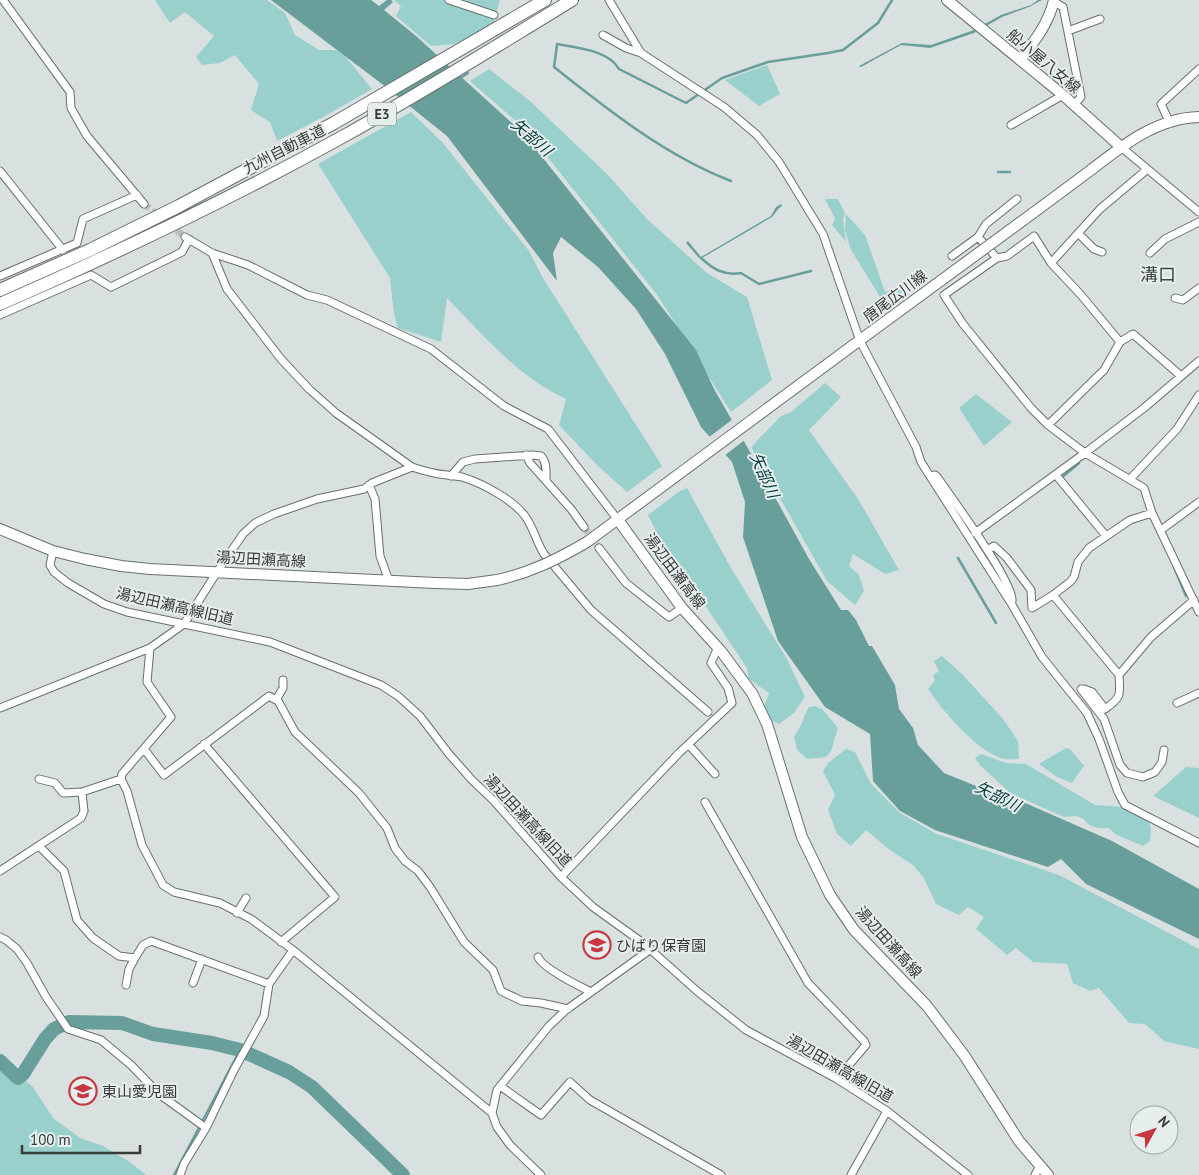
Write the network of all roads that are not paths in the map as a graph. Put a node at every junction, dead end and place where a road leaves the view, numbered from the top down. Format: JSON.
{"nodes":[{"id":1,"x":3,"y":0,"type":"edge"},
{"id":2,"x":449,"y":0,"type":"edge"},
{"id":3,"x":545,"y":0,"type":"edge"},
{"id":4,"x":572,"y":0,"type":"edge"},
{"id":5,"x":609,"y":0,"type":"edge"},
{"id":6,"x":947,"y":0,"type":"edge"},
{"id":7,"x":1054,"y":1,"type":"edge"},
{"id":8,"x":494,"y":15,"type":"dead end"},
{"id":9,"x":1100,"y":19,"type":"dead end"},
{"id":10,"x":1068,"y":31,"type":"junction"},
{"id":11,"x":603,"y":35,"type":"dead end"},
{"id":12,"x":641,"y":53,"type":"junction"},
{"id":13,"x":1020,"y":60,"type":"junction"},
{"id":14,"x":1199,"y":69,"type":"edge"},
{"id":15,"x":1063,"y":95,"type":"junction"},
{"id":16,"x":1074,"y":105,"type":"junction"},
{"id":17,"x":1199,"y":116,"type":"edge"},
{"id":18,"x":1168,"y":121,"type":"junction"},
{"id":19,"x":1011,"y":125,"type":"dead end"},
{"id":20,"x":1122,"y":147,"type":"junction"},
{"id":21,"x":0,"y":171,"type":"edge"},
{"id":22,"x":1144,"y":172,"type":"dead end"},
{"id":23,"x":137,"y":195,"type":"junction"},
{"id":24,"x":1017,"y":199,"type":"dead end"},
{"id":25,"x":144,"y":204,"type":"tunnel mouth"},
{"id":26,"x":1199,"y":212,"type":"edge"},
{"id":27,"x":1199,"y":222,"type":"edge"},
{"id":28,"x":1078,"y":233,"type":"junction"},
{"id":29,"x":978,"y":237,"type":"junction"},
{"id":30,"x":63,"y":250,"type":"junction"},
{"id":31,"x":1102,"y":252,"type":"dead end"},
{"id":32,"x":212,"y":253,"type":"junction"},
{"id":33,"x":1150,"y":253,"type":"dead end"},
{"id":34,"x":952,"y":256,"type":"dead end"},
{"id":35,"x":997,"y":258,"type":"junction"},
{"id":36,"x":1051,"y":263,"type":"junction"},
{"id":37,"x":0,"y":276,"type":"edge"},
{"id":38,"x":1199,"y":288,"type":"edge"},
{"id":39,"x":0,"y":290,"type":"edge"},
{"id":40,"x":1175,"y":298,"type":"dead end"},
{"id":41,"x":0,"y":304,"type":"edge"},
{"id":42,"x":0,"y":315,"type":"edge"},
{"id":43,"x":860,"y":341,"type":"junction"},
{"id":44,"x":1120,"y":342,"type":"junction"},
{"id":45,"x":1199,"y":361,"type":"edge"},
{"id":46,"x":1181,"y":376,"type":"junction"},
{"id":47,"x":1199,"y":395,"type":"edge"},
{"id":48,"x":1048,"y":425,"type":"junction"},
{"id":49,"x":1085,"y":453,"type":"junction"},
{"id":50,"x":526,"y":456,"type":"junction"},
{"id":51,"x":412,"y":467,"type":"junction"},
{"id":52,"x":1056,"y":474,"type":"junction"},
{"id":53,"x":451,"y":476,"type":"junction"},
{"id":54,"x":930,"y":476,"type":"junction"},
{"id":55,"x":1131,"y":478,"type":"junction"},
{"id":56,"x":546,"y":480,"type":"junction"},
{"id":57,"x":370,"y":485,"type":"junction"},
{"id":58,"x":1199,"y":502,"type":"edge"},
{"id":59,"x":1152,"y":513,"type":"junction"},
{"id":60,"x":618,"y":520,"type":"junction"},
{"id":61,"x":584,"y":527,"type":"tunnel mouth"},
{"id":62,"x":0,"y":529,"type":"edge"},
{"id":63,"x":1161,"y":530,"type":"junction"},
{"id":64,"x":975,"y":533,"type":"junction"},
{"id":65,"x":1106,"y":536,"type":"junction"},
{"id":66,"x":599,"y":548,"type":"tunnel mouth"},
{"id":67,"x":987,"y":550,"type":"junction"},
{"id":68,"x":53,"y":551,"type":"junction"},
{"id":69,"x":217,"y":572,"type":"junction"},
{"id":70,"x":389,"y":581,"type":"junction"},
{"id":71,"x":1053,"y":596,"type":"junction"},
{"id":72,"x":1012,"y":604,"type":"junction"},
{"id":73,"x":1197,"y":607,"type":"edge"},
{"id":74,"x":682,"y":608,"type":"junction"},
{"id":75,"x":184,"y":624,"type":"junction"},
{"id":76,"x":718,"y":647,"type":"junction"},
{"id":77,"x":150,"y":648,"type":"junction"},
{"id":78,"x":1119,"y":675,"type":"junction"},
{"id":79,"x":283,"y":680,"type":"dead end"},
{"id":80,"x":1199,"y":693,"type":"edge"},
{"id":81,"x":276,"y":699,"type":"junction"},
{"id":82,"x":1177,"y":703,"type":"dead end"},
{"id":83,"x":0,"y":708,"type":"edge"},
{"id":84,"x":708,"y":712,"type":"dead end"},
{"id":85,"x":204,"y":744,"type":"junction"},
{"id":86,"x":689,"y":745,"type":"junction"},
{"id":87,"x":144,"y":749,"type":"junction"},
{"id":88,"x":1164,"y":750,"type":"dead end"},
{"id":89,"x":714,"y":774,"type":"dead end"},
{"id":90,"x":38,"y":779,"type":"dead end"},
{"id":91,"x":121,"y":779,"type":"junction"},
{"id":92,"x":82,"y":792,"type":"junction"},
{"id":93,"x":706,"y":802,"type":"dead end"},
{"id":94,"x":1199,"y":843,"type":"edge"},
{"id":95,"x":39,"y":846,"type":"junction"},
{"id":96,"x":0,"y":871,"type":"edge"},
{"id":97,"x":561,"y":877,"type":"junction"},
{"id":98,"x":246,"y":898,"type":"dead end"},
{"id":99,"x":237,"y":913,"type":"junction"},
{"id":100,"x":0,"y":937,"type":"edge"},
{"id":101,"x":281,"y":942,"type":"junction"},
{"id":102,"x":651,"y":949,"type":"junction"},
{"id":103,"x":293,"y":950,"type":"junction"},
{"id":104,"x":538,"y":957,"type":"dead end"},
{"id":105,"x":135,"y":958,"type":"junction"},
{"id":106,"x":202,"y":959,"type":"junction"},
{"id":107,"x":193,"y":983,"type":"dead end"},
{"id":108,"x":269,"y":984,"type":"junction"},
{"id":109,"x":126,"y":985,"type":"dead end"},
{"id":110,"x":591,"y":992,"type":"junction"},
{"id":111,"x":568,"y":1009,"type":"junction"},
{"id":112,"x":837,"y":1078,"type":"junction"},
{"id":113,"x":500,"y":1086,"type":"junction"},
{"id":114,"x":887,"y":1111,"type":"junction"},
{"id":115,"x":492,"y":1113,"type":"junction"},
{"id":116,"x":206,"y":1128,"type":"junction"},
{"id":117,"x":1037,"y":1171,"type":"edge"},
{"id":118,"x":180,"y":1175,"type":"edge"},
{"id":119,"x":541,"y":1175,"type":"edge"},
{"id":120,"x":721,"y":1175,"type":"edge"},
{"id":121,"x":851,"y":1175,"type":"edge"},
{"id":122,"x":968,"y":1175,"type":"edge"},
{"id":123,"x":1048,"y":1175,"type":"edge"}],
"edges":[{"from":1,"to":23,"type":"street"},
{"from":2,"to":8,"type":"street"},
{"from":3,"to":39,"type":"highway","name":"九州自動車道","number":"E3"},
{"from":4,"to":41,"type":"highway","name":"九州自動車道","number":"E3"},
{"from":5,"to":12,"type":"street"},
{"from":6,"to":13,"type":"main road","name":"船小屋八女線"},
{"from":7,"to":10,"type":"street"},
{"from":7,"to":13,"type":"main road"},
{"from":9,"to":10,"type":"street"},
{"from":10,"to":16,"type":"street"},
{"from":11,"to":12,"type":"street"},
{"from":12,"to":43,"type":"street"},
{"from":13,"to":15,"type":"main road","name":"船小屋八女線"},
{"from":14,"to":18,"type":"street"},
{"from":15,"to":16,"type":"main road","name":"船小屋八女線"},
{"from":15,"to":19,"type":"street"},
{"from":16,"to":20,"type":"main road","name":"船小屋八女線"},
{"from":17,"to":18,"type":"main road","name":"唐尾広川線"},
{"from":18,"to":20,"type":"main road","name":"唐尾広川線"},
{"from":20,"to":26,"type":"street"},
{"from":20,"to":43,"type":"main road","name":"唐尾広川線","bridge":true},
{"from":21,"to":30,"type":"street"},
{"from":22,"to":28,"type":"street"},
{"from":23,"to":25,"type":"street"},
{"from":23,"to":30,"type":"street"},
{"from":24,"to":29,"type":"street"},
{"from":27,"to":33,"type":"street"},
{"from":28,"to":31,"type":"street"},
{"from":28,"to":36,"type":"street"},
{"from":29,"to":34,"type":"street"},
{"from":29,"to":35,"type":"street"},
{"from":30,"to":37,"type":"street"},
{"from":32,"to":42,"type":"street"},
{"from":32,"to":51,"type":"street"},
{"from":32,"to":60,"type":"street"},
{"from":35,"to":36,"type":"street"},
{"from":35,"to":48,"type":"street"},
{"from":36,"to":44,"type":"street"},
{"from":38,"to":40,"type":"street"},
{"from":43,"to":54,"type":"street"},
{"from":43,"to":60,"type":"main road","name":"唐尾広川線"},
{"from":44,"to":46,"type":"street"},
{"from":44,"to":48,"type":"street"},
{"from":45,"to":46,"type":"street"},
{"from":46,"to":49,"type":"street"},
{"from":47,"to":55,"type":"street"},
{"from":48,"to":49,"type":"street"},
{"from":49,"to":52,"type":"street"},
{"from":49,"to":55,"type":"street"},
{"from":50,"to":53,"type":"street"},
{"from":50,"to":56,"type":"street"},
{"from":50,"to":56,"type":"street"},
{"from":51,"to":53,"type":"street"},
{"from":51,"to":57,"type":"street"},
{"from":52,"to":64,"type":"street"},
{"from":52,"to":65,"type":"street"},
{"from":53,"to":84,"type":"street"},
{"from":54,"to":64,"type":"street"},
{"from":54,"to":72,"type":"street"},
{"from":55,"to":59,"type":"street"},
{"from":56,"to":61,"type":"street"},
{"from":57,"to":69,"type":"street"},
{"from":57,"to":70,"type":"street"},
{"from":58,"to":63,"type":"street"},
{"from":59,"to":63,"type":"street"},
{"from":59,"to":65,"type":"street"},
{"from":60,"to":70,"type":"main road","name":"湯辺田瀬高線","bridge":true},
{"from":60,"to":74,"type":"main road","name":"湯辺田瀬高線"},
{"from":62,"to":68,"type":"main road","name":"湯辺田瀬高線"},
{"from":63,"to":73,"type":"street"},
{"from":64,"to":67,"type":"street"},
{"from":65,"to":71,"type":"street"},
{"from":66,"to":74,"type":"street"},
{"from":67,"to":71,"type":"street"},
{"from":67,"to":72,"type":"street"},
{"from":68,"to":69,"type":"main road","name":"湯辺田瀬高線"},
{"from":68,"to":75,"type":"street","name":"湯辺田瀬高線旧道"},
{"from":69,"to":70,"type":"main road","name":"湯辺田瀬高線"},
{"from":69,"to":75,"type":"street"},
{"from":71,"to":78,"type":"street"},
{"from":72,"to":94,"type":"street"},
{"from":73,"to":78,"type":"street"},
{"from":74,"to":76,"type":"main road","name":"湯辺田瀬高線"},
{"from":75,"to":77,"type":"street"},
{"from":75,"to":97,"type":"street","name":"湯辺田瀬高線旧道"},
{"from":76,"to":86,"type":"street"},
{"from":76,"to":117,"type":"main road","name":"湯辺田瀬高線"},
{"from":77,"to":83,"type":"street"},
{"from":77,"to":87,"type":"street"},
{"from":78,"to":88,"type":"street"},
{"from":79,"to":81,"type":"street"},
{"from":80,"to":82,"type":"street"},
{"from":81,"to":85,"type":"street"},
{"from":81,"to":111,"type":"street"},
{"from":85,"to":87,"type":"street"},
{"from":85,"to":101,"type":"street"},
{"from":86,"to":89,"type":"street"},
{"from":86,"to":97,"type":"street"},
{"from":87,"to":91,"type":"street"},
{"from":90,"to":92,"type":"street"},
{"from":91,"to":92,"type":"street"},
{"from":91,"to":99,"type":"street"},
{"from":92,"to":95,"type":"street"},
{"from":93,"to":112,"type":"street"},
{"from":95,"to":96,"type":"street"},
{"from":95,"to":105,"type":"street"},
{"from":97,"to":102,"type":"street","name":"湯辺田瀬高線旧道"},
{"from":98,"to":99,"type":"street"},
{"from":99,"to":101,"type":"street"},
{"from":100,"to":116,"type":"street"},
{"from":101,"to":103,"type":"street"},
{"from":102,"to":110,"type":"street"},
{"from":102,"to":112,"type":"street","name":"湯辺田瀬高線旧道"},
{"from":103,"to":108,"type":"street"},
{"from":103,"to":115,"type":"street"},
{"from":104,"to":110,"type":"street"},
{"from":105,"to":106,"type":"street"},
{"from":105,"to":109,"type":"street"},
{"from":106,"to":107,"type":"street"},
{"from":106,"to":108,"type":"street"},
{"from":108,"to":116,"type":"street"},
{"from":110,"to":111,"type":"street"},
{"from":111,"to":113,"type":"street"},
{"from":112,"to":114,"type":"street","name":"湯辺田瀬高線旧道"},
{"from":113,"to":115,"type":"street"},
{"from":113,"to":120,"type":"street"},
{"from":114,"to":121,"type":"street"},
{"from":114,"to":122,"type":"street","name":"湯辺田瀬高線旧道"},
{"from":115,"to":119,"type":"street"},
{"from":116,"to":118,"type":"street"},
{"from":117,"to":123,"type":"main road","name":"湯辺田瀬高線"}]}
